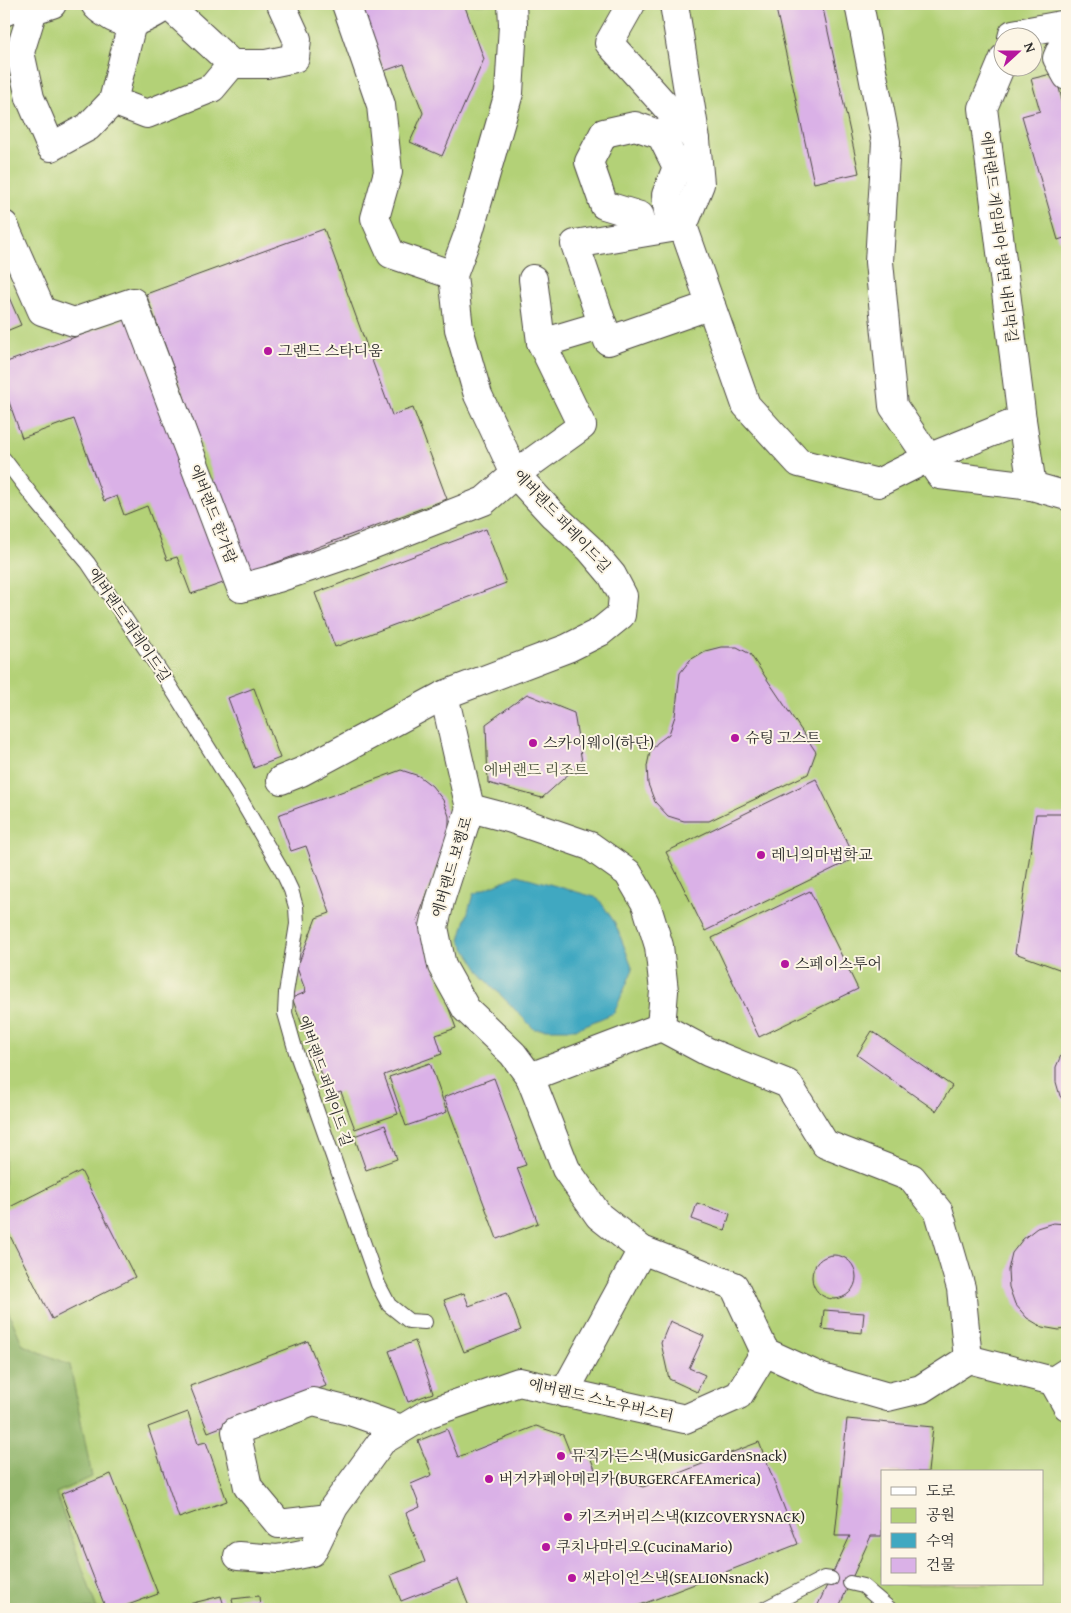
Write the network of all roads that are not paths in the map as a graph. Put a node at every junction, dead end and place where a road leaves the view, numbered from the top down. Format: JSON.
{"nodes":[{"id":1,"x":95,"y":4,"type":"edge"},
{"id":2,"x":169,"y":4,"type":"edge"},
{"id":3,"x":281,"y":4,"type":"edge"},
{"id":4,"x":346,"y":4,"type":"edge"},
{"id":5,"x":512,"y":4,"type":"edge"},
{"id":6,"x":631,"y":4,"type":"edge"},
{"id":7,"x":674,"y":4,"type":"edge"},
{"id":8,"x":859,"y":4,"type":"edge"},
{"id":9,"x":26,"y":7,"type":"edge"},
{"id":10,"x":132,"y":23,"type":"junction"},
{"id":11,"x":1067,"y":24,"type":"edge"},
{"id":12,"x":1044,"y":28,"type":"edge"},
{"id":13,"x":1067,"y":35,"type":"edge"},
{"id":14,"x":232,"y":64,"type":"junction"},
{"id":15,"x":1067,"y":76,"type":"edge"},
{"id":16,"x":996,"y":78,"type":"edge"},
{"id":17,"x":113,"y":101,"type":"junction"},
{"id":18,"x":696,"y":140,"type":"junction"},
{"id":19,"x":640,"y":216,"type":"dead end"},
{"id":20,"x":4,"y":225,"type":"edge"},
{"id":21,"x":677,"y":227,"type":"junction"},
{"id":22,"x":454,"y":275,"type":"junction"},
{"id":23,"x":533,"y":279,"type":"dead end"},
{"id":24,"x":711,"y":305,"type":"junction"},
{"id":25,"x":603,"y":325,"type":"junction"},
{"id":26,"x":542,"y":342,"type":"junction"},
{"id":27,"x":1022,"y":420,"type":"junction"},
{"id":28,"x":4,"y":458,"type":"edge"},
{"id":29,"x":928,"y":458,"type":"junction"},
{"id":30,"x":516,"y":474,"type":"junction"},
{"id":31,"x":1032,"y":486,"type":"junction"},
{"id":32,"x":1067,"y":496,"type":"edge"},
{"id":33,"x":444,"y":696,"type":"junction"},
{"id":34,"x":281,"y":780,"type":"dead end"},
{"id":35,"x":241,"y":800,"type":"joint"},
{"id":36,"x":470,"y":808,"type":"junction"},
{"id":37,"x":660,"y":1028,"type":"junction"},
{"id":38,"x":530,"y":1077,"type":"junction"},
{"id":39,"x":642,"y":1250,"type":"junction"},
{"id":40,"x":424,"y":1322,"type":"dead end"},
{"id":41,"x":764,"y":1352,"type":"junction"},
{"id":42,"x":968,"y":1359,"type":"junction"},
{"id":43,"x":1060,"y":1376,"type":"edge"},
{"id":44,"x":564,"y":1392,"type":"junction"},
{"id":45,"x":1067,"y":1406,"type":"edge"},
{"id":46,"x":401,"y":1429,"type":"junction"},
{"id":47,"x":329,"y":1518,"type":"junction"},
{"id":48,"x":238,"y":1556,"type":"dead end"},
{"id":49,"x":831,"y":1579,"type":"dead end"},
{"id":50,"x":850,"y":1583,"type":"dead end"},
{"id":51,"x":764,"y":1609,"type":"edge"},
{"id":52,"x":890,"y":1609,"type":"edge"}],
"edges":[{"from":1,"to":10,"type":"street"},
{"from":2,"to":10,"type":"street"},
{"from":2,"to":14,"type":"street"},
{"from":3,"to":14,"type":"street"},
{"from":4,"to":22,"type":"street"},
{"from":5,"to":22,"type":"street","name":"에버랜드 퍼레이드길"},
{"from":6,"to":18,"type":"street"},
{"from":7,"to":18,"type":"street"},
{"from":8,"to":29,"type":"street"},
{"from":9,"to":17,"type":"street"},
{"from":10,"to":17,"type":"street"},
{"from":11,"to":12,"type":"street"},
{"from":13,"to":15,"type":"street"},
{"from":14,"to":17,"type":"street"},
{"from":16,"to":27,"type":"street","name":"에버랜드 게임피아 방면 내리막길"},
{"from":18,"to":21,"type":"street"},
{"from":19,"to":21,"type":"street"},
{"from":20,"to":30,"type":"street","name":"에버랜드 한가람"},
{"from":21,"to":24,"type":"street"},
{"from":21,"to":25,"type":"street"},
{"from":22,"to":30,"type":"street","name":"에버랜드 퍼레이드길"},
{"from":23,"to":26,"type":"street"},
{"from":24,"to":25,"type":"street"},
{"from":24,"to":29,"type":"street"},
{"from":25,"to":26,"type":"street"},
{"from":26,"to":30,"type":"street","name":"에버랜드 한가람"},
{"from":27,"to":29,"type":"street"},
{"from":27,"to":31,"type":"street","name":"에버랜드 게임피아 방면 내리막길"},
{"from":28,"to":35,"type":"lane","name":"에버랜드 퍼레이드길"},
{"from":29,"to":31,"type":"street"},
{"from":30,"to":33,"type":"street","name":"에버랜드 퍼레이드길"},
{"from":31,"to":32,"type":"street"},
{"from":33,"to":34,"type":"street","name":"에버랜드 퍼레이드길"},
{"from":33,"to":36,"type":"street","name":"에버랜드 보행로"},
{"from":35,"to":40,"type":"lane","name":"에버랜드 퍼레이드 길"},
{"from":36,"to":37,"type":"street"},
{"from":36,"to":38,"type":"street","name":"에버랜드 보행로"},
{"from":37,"to":38,"type":"street"},
{"from":37,"to":42,"type":"street"},
{"from":38,"to":39,"type":"street","name":"에버랜드 보행로"},
{"from":39,"to":41,"type":"street","name":"에버랜드 보행로"},
{"from":39,"to":44,"type":"street"},
{"from":41,"to":42,"type":"street"},
{"from":41,"to":44,"type":"street","name":"에버랜드 스노우버스터"},
{"from":42,"to":43,"type":"street"},
{"from":43,"to":45,"type":"street"},
{"from":44,"to":46,"type":"street","name":"에버랜드 스노우버스터"},
{"from":46,"to":47,"type":"street","name":"에버랜드 스노우버스터"},
{"from":46,"to":47,"type":"street"},
{"from":47,"to":48,"type":"street","name":"에버랜드 스노우버스터"},
{"from":49,"to":51,"type":"lane"},
{"from":50,"to":52,"type":"lane"}]}
